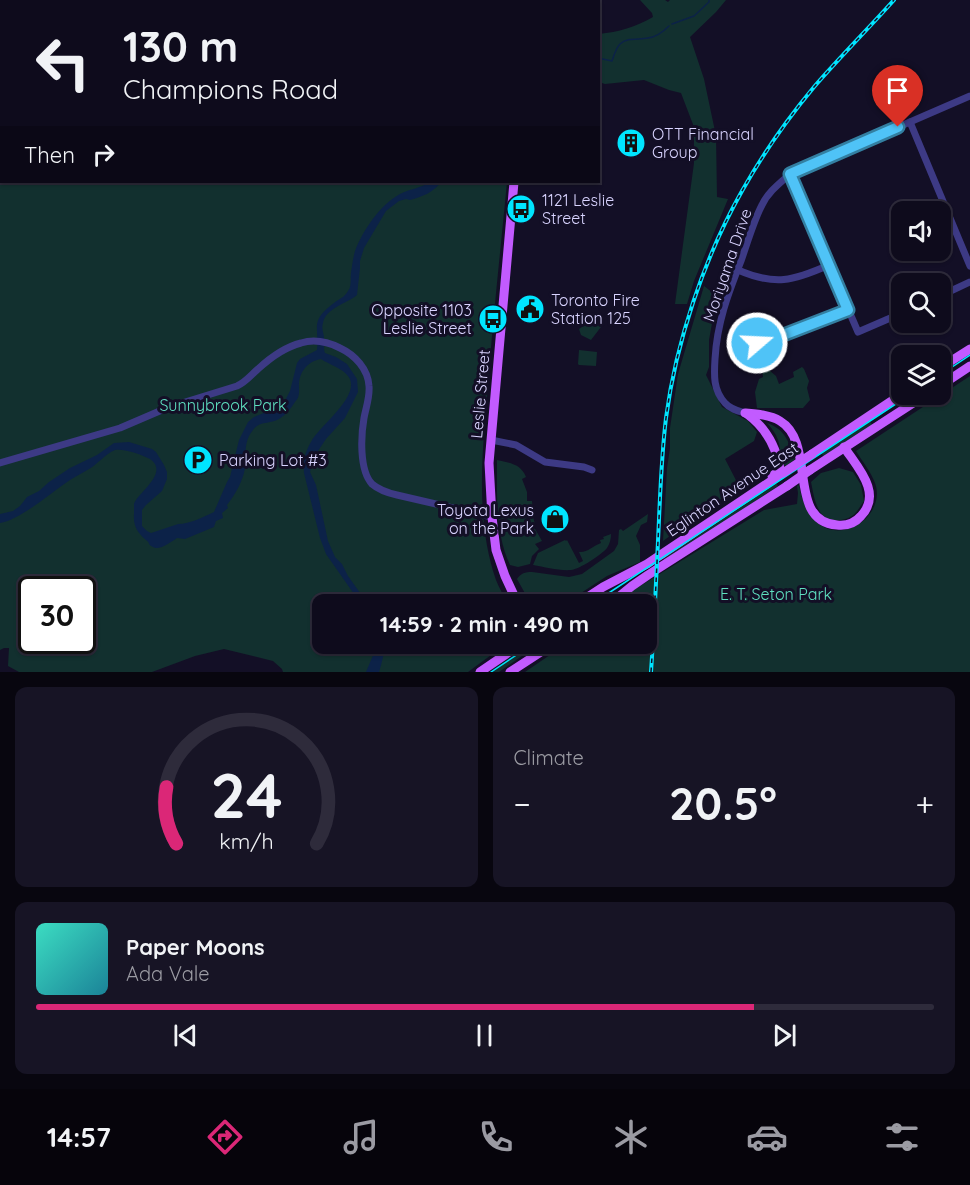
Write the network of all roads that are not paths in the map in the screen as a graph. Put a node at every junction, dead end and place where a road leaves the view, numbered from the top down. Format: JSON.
{"nodes":[{"id":1,"x":970,"y":96,"type":"edge"},
{"id":2,"x":910,"y":122,"type":"junction"},
{"id":3,"x":790,"y":174,"type":"junction"},
{"id":4,"x":514,"y":183,"type":"edge"},
{"id":5,"x":828,"y":264,"type":"junction"},
{"id":6,"x":970,"y":266,"type":"edge"},
{"id":7,"x":738,"y":270,"type":"junction"},
{"id":8,"x":970,"y":282,"type":"edge"},
{"id":9,"x":951,"y":291,"type":"edge"},
{"id":10,"x":848,"y":310,"type":"junction"},
{"id":11,"x":891,"y":318,"type":"edge"},
{"id":12,"x":766,"y":341,"type":"dead end"},
{"id":13,"x":970,"y":349,"type":"edge"},
{"id":14,"x":951,"y":361,"type":"edge"},
{"id":15,"x":970,"y":366,"type":"edge"},
{"id":16,"x":951,"y":379,"type":"edge"},
{"id":17,"x":891,"y":401,"type":"edge"},
{"id":18,"x":910,"y":405,"type":"edge"},
{"id":19,"x":745,"y":413,"type":"junction"},
{"id":20,"x":491,"y":440,"type":"junction"},
{"id":21,"x":844,"y":447,"type":"junction"},
{"id":22,"x":0,"y":463,"type":"edge"},
{"id":23,"x":592,"y":470,"type":"dead end"},
{"id":24,"x":729,"y":509,"type":"junction"},
{"id":25,"x":492,"y":517,"type":"junction"},
{"id":26,"x":513,"y":594,"type":"edge"},
{"id":27,"x":592,"y":594,"type":"edge"},
{"id":28,"x":622,"y":594,"type":"edge"},
{"id":29,"x":506,"y":654,"type":"edge"},
{"id":30,"x":534,"y":654,"type":"edge"},
{"id":31,"x":480,"y":672,"type":"edge"},
{"id":32,"x":510,"y":672,"type":"edge"}],
"edges":[{"from":1,"to":2,"type":"street","name":"Moriyama Drive"},
{"from":2,"to":3,"type":"street","name":"Moriyama Drive"},
{"from":2,"to":6,"type":"street"},
{"from":3,"to":5,"type":"street"},
{"from":3,"to":7,"type":"street","name":"Moriyama Drive"},
{"from":4,"to":20,"type":"main road","name":"Leslie Street"},
{"from":5,"to":7,"type":"street"},
{"from":5,"to":10,"type":"street"},
{"from":7,"to":19,"type":"street","name":"Moriyama Drive"},
{"from":8,"to":9,"type":"street"},
{"from":10,"to":11,"type":"street"},
{"from":10,"to":12,"type":"street"},
{"from":13,"to":14,"type":"main road"},
{"from":15,"to":16,"type":"main road"},
{"from":17,"to":24,"type":"main road","name":"Eglinton Avenue East","bridge":true},
{"from":18,"to":21,"type":"main road","name":"Eglinton Avenue East"},
{"from":19,"to":21,"type":"main road"},
{"from":19,"to":24,"type":"main road"},
{"from":20,"to":23,"type":"street"},
{"from":20,"to":25,"type":"main road","name":"Leslie Street"},
{"from":21,"to":28,"type":"main road","name":"Eglinton Avenue East","bridge":true},
{"from":22,"to":25,"type":"street"},
{"from":24,"to":27,"type":"main road","name":"Eglinton Avenue East"},
{"from":25,"to":26,"type":"main road","name":"Leslie Street"},
{"from":29,"to":31,"type":"main road"},
{"from":30,"to":32,"type":"main road"}]}
